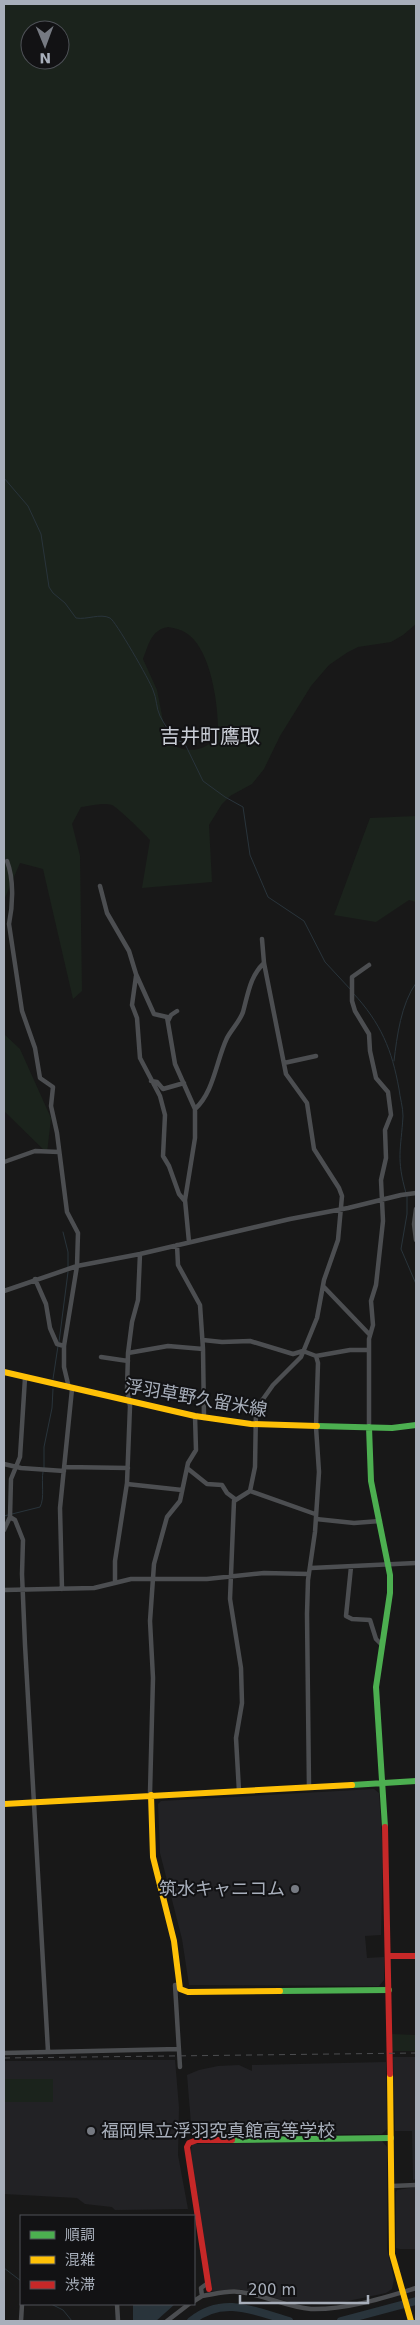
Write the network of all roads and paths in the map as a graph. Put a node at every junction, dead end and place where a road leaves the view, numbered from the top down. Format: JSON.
{"nodes":[{"id":1,"x":7,"y":861,"type":"dead end"},
{"id":2,"x":100,"y":886,"type":"dead end"},
{"id":3,"x":262,"y":939,"type":"dead end"},
{"id":4,"x":264,"y":963,"type":"junction"},
{"id":5,"x":369,"y":964,"type":"dead end"},
{"id":6,"x":136,"y":974,"type":"junction"},
{"id":7,"x":176,"y":1011,"type":"dead end"},
{"id":8,"x":168,"y":1021,"type":"junction"},
{"id":9,"x":316,"y":1056,"type":"dead end"},
{"id":10,"x":284,"y":1063,"type":"junction"},
{"id":11,"x":151,"y":1081,"type":"junction"},
{"id":12,"x":184,"y":1083,"type":"junction"},
{"id":13,"x":196,"y":1108,"type":"junction"},
{"id":14,"x":59,"y":1152,"type":"junction"},
{"id":15,"x":4,"y":1162,"type":"edge"},
{"id":16,"x":416,"y":1193,"type":"edge"},
{"id":17,"x":383,"y":1199,"type":"junction"},
{"id":18,"x":185,"y":1200,"type":"junction"},
{"id":19,"x":416,"y":1209,"type":"edge"},
{"id":20,"x":340,"y":1210,"type":"junction"},
{"id":21,"x":416,"y":1240,"type":"edge"},
{"id":22,"x":189,"y":1242,"type":"junction"},
{"id":23,"x":177,"y":1245,"type":"junction"},
{"id":24,"x":140,"y":1254,"type":"junction"},
{"id":25,"x":77,"y":1266,"type":"junction"},
{"id":26,"x":35,"y":1279,"type":"junction"},
{"id":27,"x":323,"y":1286,"type":"junction"},
{"id":28,"x":4,"y":1291,"type":"edge"},
{"id":29,"x":370,"y":1335,"type":"junction"},
{"id":30,"x":203,"y":1340,"type":"junction"},
{"id":31,"x":60,"y":1345,"type":"junction"},
{"id":32,"x":204,"y":1349,"type":"junction"},
{"id":33,"x":368,"y":1350,"type":"junction"},
{"id":34,"x":303,"y":1351,"type":"junction"},
{"id":35,"x":128,"y":1352,"type":"junction"},
{"id":36,"x":316,"y":1356,"type":"junction"},
{"id":37,"x":100,"y":1357,"type":"dead end"},
{"id":38,"x":128,"y":1361,"type":"junction"},
{"id":39,"x":4,"y":1372,"type":"edge"},
{"id":40,"x":25,"y":1378,"type":"junction"},
{"id":41,"x":70,"y":1389,"type":"junction"},
{"id":42,"x":129,"y":1402,"type":"junction"},
{"id":43,"x":195,"y":1416,"type":"junction"},
{"id":44,"x":204,"y":1418,"type":"junction"},
{"id":45,"x":256,"y":1425,"type":"junction"},
{"id":46,"x":416,"y":1425,"type":"edge"},
{"id":47,"x":316,"y":1427,"type":"junction"},
{"id":48,"x":369,"y":1427,"type":"junction"},
{"id":49,"x":4,"y":1464,"type":"edge"},
{"id":50,"x":16,"y":1467,"type":"junction"},
{"id":51,"x":128,"y":1468,"type":"junction"},
{"id":52,"x":187,"y":1468,"type":"junction"},
{"id":53,"x":65,"y":1469,"type":"junction"},
{"id":54,"x":127,"y":1484,"type":"junction"},
{"id":55,"x":182,"y":1490,"type":"junction"},
{"id":56,"x":250,"y":1491,"type":"junction"},
{"id":57,"x":235,"y":1499,"type":"junction"},
{"id":58,"x":10,"y":1515,"type":"junction"},
{"id":59,"x":316,"y":1517,"type":"junction"},
{"id":60,"x":380,"y":1521,"type":"junction"},
{"id":61,"x":4,"y":1530,"type":"edge"},
{"id":62,"x":416,"y":1563,"type":"edge"},
{"id":63,"x":389,"y":1566,"type":"junction"},
{"id":64,"x":351,"y":1567,"type":"junction"},
{"id":65,"x":311,"y":1568,"type":"junction"},
{"id":66,"x":309,"y":1574,"type":"junction"},
{"id":67,"x":230,"y":1576,"type":"junction"},
{"id":68,"x":153,"y":1579,"type":"junction"},
{"id":69,"x":115,"y":1583,"type":"junction"},
{"id":70,"x":62,"y":1588,"type":"junction"},
{"id":71,"x":4,"y":1590,"type":"edge"},
{"id":72,"x":22,"y":1590,"type":"junction"},
{"id":73,"x":381,"y":1644,"type":"junction"},
{"id":74,"x":416,"y":1781,"type":"edge"},
{"id":75,"x":382,"y":1783,"type":"junction"},
{"id":76,"x":309,"y":1787,"type":"junction"},
{"id":77,"x":239,"y":1791,"type":"junction"},
{"id":78,"x":151,"y":1796,"type":"junction"},
{"id":79,"x":34,"y":1802,"type":"junction"},
{"id":80,"x":4,"y":1804,"type":"edge"},
{"id":81,"x":388,"y":1956,"type":"junction"},
{"id":82,"x":416,"y":1956,"type":"edge"},
{"id":83,"x":178,"y":1985,"type":"junction"},
{"id":84,"x":389,"y":1990,"type":"junction"},
{"id":85,"x":179,"y":2049,"type":"junction"},
{"id":86,"x":4,"y":2052,"type":"edge"},
{"id":87,"x":48,"y":2052,"type":"junction"},
{"id":88,"x":180,"y":2067,"type":"dead end"},
{"id":89,"x":391,"y":2138,"type":"junction"},
{"id":90,"x":416,"y":2185,"type":"edge"},
{"id":91,"x":392,"y":2186,"type":"junction"},
{"id":92,"x":209,"y":2286,"type":"joint"},
{"id":93,"x":416,"y":2288,"type":"edge"},
{"id":94,"x":403,"y":2293,"type":"junction"},
{"id":95,"x":202,"y":2296,"type":"junction"},
{"id":96,"x":195,"y":2300,"type":"edge"},
{"id":97,"x":22,"y":2305,"type":"edge"},
{"id":98,"x":117,"y":2305,"type":"edge"},
{"id":99,"x":188,"y":2305,"type":"edge"},
{"id":100,"x":21,"y":2321,"type":"edge"},
{"id":101,"x":118,"y":2321,"type":"edge"},
{"id":102,"x":167,"y":2321,"type":"edge"},
{"id":103,"x":411,"y":2321,"type":"edge"}],
"edges":[{"from":1,"to":14,"type":"street"},
{"from":2,"to":6,"type":"street"},
{"from":3,"to":4,"type":"street"},
{"from":4,"to":10,"type":"street"},
{"from":4,"to":13,"type":"street"},
{"from":5,"to":17,"type":"street"},
{"from":6,"to":8,"type":"street"},
{"from":6,"to":11,"type":"street"},
{"from":7,"to":8,"type":"street"},
{"from":8,"to":12,"type":"street"},
{"from":9,"to":10,"type":"street"},
{"from":10,"to":20,"type":"street"},
{"from":11,"to":12,"type":"street"},
{"from":11,"to":18,"type":"street"},
{"from":12,"to":13,"type":"street"},
{"from":13,"to":18,"type":"street"},
{"from":14,"to":15,"type":"street"},
{"from":14,"to":25,"type":"street"},
{"from":16,"to":17,"type":"street"},
{"from":17,"to":20,"type":"street"},
{"from":17,"to":29,"type":"street"},
{"from":18,"to":22,"type":"street"},
{"from":19,"to":21,"type":"street"},
{"from":20,"to":22,"type":"street"},
{"from":20,"to":27,"type":"street"},
{"from":22,"to":23,"type":"street"},
{"from":23,"to":24,"type":"street"},
{"from":23,"to":30,"type":"street"},
{"from":24,"to":25,"type":"street"},
{"from":24,"to":35,"type":"street"},
{"from":25,"to":26,"type":"street"},
{"from":25,"to":31,"type":"street"},
{"from":26,"to":28,"type":"street"},
{"from":26,"to":31,"type":"street"},
{"from":27,"to":29,"type":"street"},
{"from":27,"to":34,"type":"street"},
{"from":29,"to":33,"type":"street"},
{"from":30,"to":32,"type":"street"},
{"from":30,"to":34,"type":"street"},
{"from":31,"to":41,"type":"street"},
{"from":32,"to":35,"type":"street"},
{"from":32,"to":44,"type":"street"},
{"from":33,"to":36,"type":"street"},
{"from":33,"to":48,"type":"street"},
{"from":34,"to":36,"type":"street"},
{"from":34,"to":45,"type":"street"},
{"from":35,"to":38,"type":"street"},
{"from":36,"to":47,"type":"street"},
{"from":37,"to":38,"type":"street"},
{"from":38,"to":42,"type":"street"},
{"from":39,"to":40,"type":"street","name":"浮羽草野久留米線"},
{"from":40,"to":41,"type":"street","name":"浮羽草野久留米線"},
{"from":40,"to":50,"type":"street"},
{"from":41,"to":42,"type":"street","name":"浮羽草野久留米線"},
{"from":41,"to":53,"type":"street"},
{"from":42,"to":43,"type":"street","name":"浮羽草野久留米線"},
{"from":42,"to":51,"type":"street"},
{"from":43,"to":44,"type":"street","name":"浮羽草野久留米線"},
{"from":43,"to":52,"type":"street"},
{"from":44,"to":45,"type":"street","name":"浮羽草野久留米線"},
{"from":45,"to":47,"type":"street","name":"浮羽草野久留米線"},
{"from":45,"to":56,"type":"street"},
{"from":46,"to":48,"type":"street","name":"浮羽草野久留米線"},
{"from":47,"to":48,"type":"street","name":"浮羽草野久留米線"},
{"from":47,"to":59,"type":"street"},
{"from":48,"to":60,"type":"street"},
{"from":49,"to":50,"type":"street"},
{"from":50,"to":53,"type":"street"},
{"from":50,"to":58,"type":"street"},
{"from":51,"to":53,"type":"street"},
{"from":51,"to":54,"type":"street"},
{"from":52,"to":55,"type":"street"},
{"from":52,"to":57,"type":"street"},
{"from":53,"to":70,"type":"street"},
{"from":54,"to":55,"type":"street"},
{"from":54,"to":69,"type":"street"},
{"from":55,"to":68,"type":"street"},
{"from":56,"to":57,"type":"street"},
{"from":56,"to":59,"type":"street"},
{"from":57,"to":67,"type":"street"},
{"from":58,"to":61,"type":"street"},
{"from":58,"to":72,"type":"street"},
{"from":59,"to":60,"type":"street"},
{"from":59,"to":65,"type":"street"},
{"from":60,"to":63,"type":"street"},
{"from":62,"to":63,"type":"street"},
{"from":63,"to":64,"type":"street"},
{"from":63,"to":73,"type":"street"},
{"from":64,"to":65,"type":"street"},
{"from":64,"to":73,"type":"street"},
{"from":65,"to":66,"type":"street"},
{"from":66,"to":67,"type":"street"},
{"from":66,"to":76,"type":"street"},
{"from":67,"to":68,"type":"street"},
{"from":67,"to":77,"type":"street"},
{"from":68,"to":69,"type":"street"},
{"from":68,"to":78,"type":"street"},
{"from":69,"to":70,"type":"street"},
{"from":70,"to":72,"type":"street"},
{"from":71,"to":72,"type":"street"},
{"from":72,"to":79,"type":"street"},
{"from":73,"to":75,"type":"street"},
{"from":74,"to":75,"type":"street"},
{"from":75,"to":76,"type":"street"},
{"from":75,"to":81,"type":"street"},
{"from":76,"to":77,"type":"street"},
{"from":77,"to":78,"type":"street"},
{"from":78,"to":79,"type":"street"},
{"from":78,"to":83,"type":"street"},
{"from":79,"to":80,"type":"street"},
{"from":79,"to":87,"type":"street"},
{"from":81,"to":82,"type":"street"},
{"from":81,"to":84,"type":"street"},
{"from":83,"to":84,"type":"street"},
{"from":83,"to":85,"type":"street"},
{"from":84,"to":89,"type":"street"},
{"from":85,"to":87,"type":"street"},
{"from":85,"to":88,"type":"street"},
{"from":86,"to":87,"type":"street"},
{"from":89,"to":91,"type":"street"},
{"from":89,"to":92,"type":"street"},
{"from":90,"to":91,"type":"street"},
{"from":91,"to":94,"type":"street"},
{"from":92,"to":95,"type":"street"},
{"from":93,"to":94,"type":"street"},
{"from":94,"to":95,"type":"street"},
{"from":94,"to":103,"type":"street"},
{"from":95,"to":96,"type":"street"},
{"from":97,"to":100,"type":"street"},
{"from":98,"to":101,"type":"street"},
{"from":99,"to":102,"type":"street"}]}
